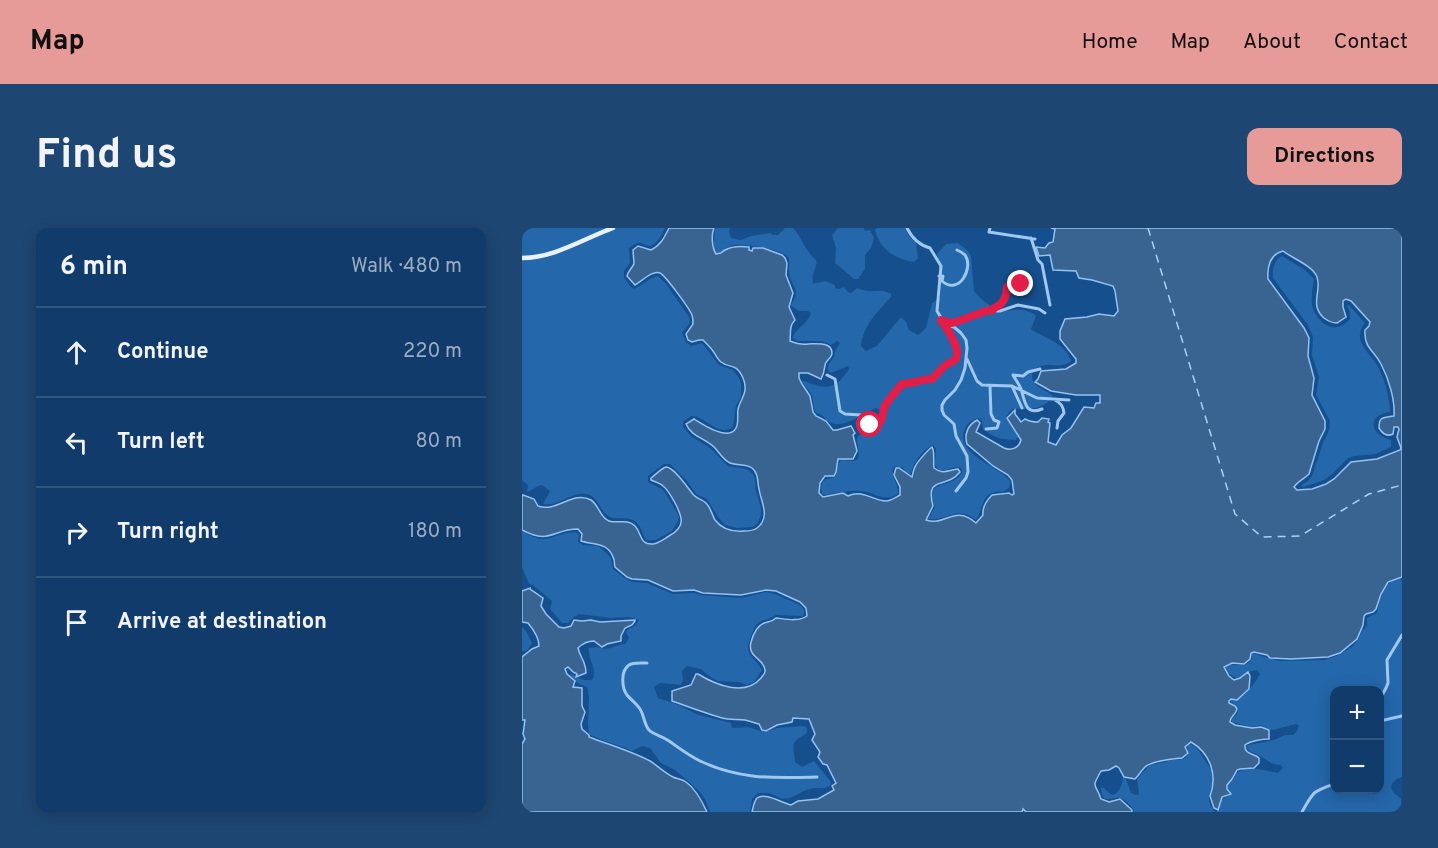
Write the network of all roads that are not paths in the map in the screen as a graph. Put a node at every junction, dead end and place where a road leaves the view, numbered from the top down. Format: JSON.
{"nodes":[{"id":1,"x":613,"y":228,"type":"edge"},
{"id":2,"x":907,"y":228,"type":"edge"},
{"id":3,"x":990,"y":228,"type":"edge"},
{"id":4,"x":957,"y":250,"type":"dead end"},
{"id":5,"x":522,"y":258,"type":"edge"},
{"id":6,"x":939,"y":276,"type":"junction"},
{"id":7,"x":1021,"y":284,"type":"dead end"},
{"id":8,"x":1050,"y":305,"type":"dead end"},
{"id":9,"x":993,"y":310,"type":"junction"},
{"id":10,"x":1045,"y":313,"type":"dead end"},
{"id":11,"x":941,"y":320,"type":"junction"},
{"id":12,"x":945,"y":325,"type":"junction"},
{"id":13,"x":966,"y":358,"type":"junction"},
{"id":14,"x":1040,"y":369,"type":"dead end"},
{"id":15,"x":827,"y":375,"type":"dead end"},
{"id":16,"x":990,"y":386,"type":"junction"},
{"id":17,"x":1012,"y":386,"type":"junction"},
{"id":18,"x":1021,"y":391,"type":"junction"},
{"id":19,"x":1054,"y":399,"type":"junction"},
{"id":20,"x":1069,"y":400,"type":"dead end"},
{"id":21,"x":1022,"y":408,"type":"dead end"},
{"id":22,"x":1042,"y":410,"type":"dead end"},
{"id":23,"x":1057,"y":428,"type":"dead end"},
{"id":24,"x":986,"y":429,"type":"dead end"},
{"id":25,"x":956,"y":491,"type":"dead end"},
{"id":26,"x":1402,"y":635,"type":"edge"},
{"id":27,"x":647,"y":663,"type":"dead end"},
{"id":28,"x":1384,"y":692,"type":"edge"},
{"id":29,"x":1402,"y":716,"type":"edge"},
{"id":30,"x":1384,"y":720,"type":"edge"},
{"id":31,"x":817,"y":777,"type":"dead end"},
{"id":32,"x":1330,"y":786,"type":"edge"},
{"id":33,"x":1302,"y":812,"type":"edge"}],
"edges":[{"from":1,"to":5,"type":"main road"},
{"from":2,"to":6,"type":"street"},
{"from":3,"to":8,"type":"street"},
{"from":4,"to":6,"type":"street"},
{"from":6,"to":11,"type":"street"},
{"from":7,"to":9,"type":"street"},
{"from":9,"to":10,"type":"street"},
{"from":9,"to":11,"type":"street"},
{"from":11,"to":12,"type":"street"},
{"from":12,"to":13,"type":"street"},
{"from":12,"to":15,"type":"street"},
{"from":13,"to":16,"type":"street"},
{"from":13,"to":25,"type":"street"},
{"from":14,"to":18,"type":"street"},
{"from":16,"to":17,"type":"street"},
{"from":16,"to":24,"type":"street"},
{"from":17,"to":18,"type":"street"},
{"from":17,"to":21,"type":"street"},
{"from":18,"to":19,"type":"street"},
{"from":18,"to":22,"type":"street"},
{"from":19,"to":20,"type":"street"},
{"from":19,"to":23,"type":"street"},
{"from":26,"to":28,"type":"street"},
{"from":27,"to":31,"type":"street"},
{"from":29,"to":30,"type":"street"},
{"from":32,"to":33,"type":"street"}]}
